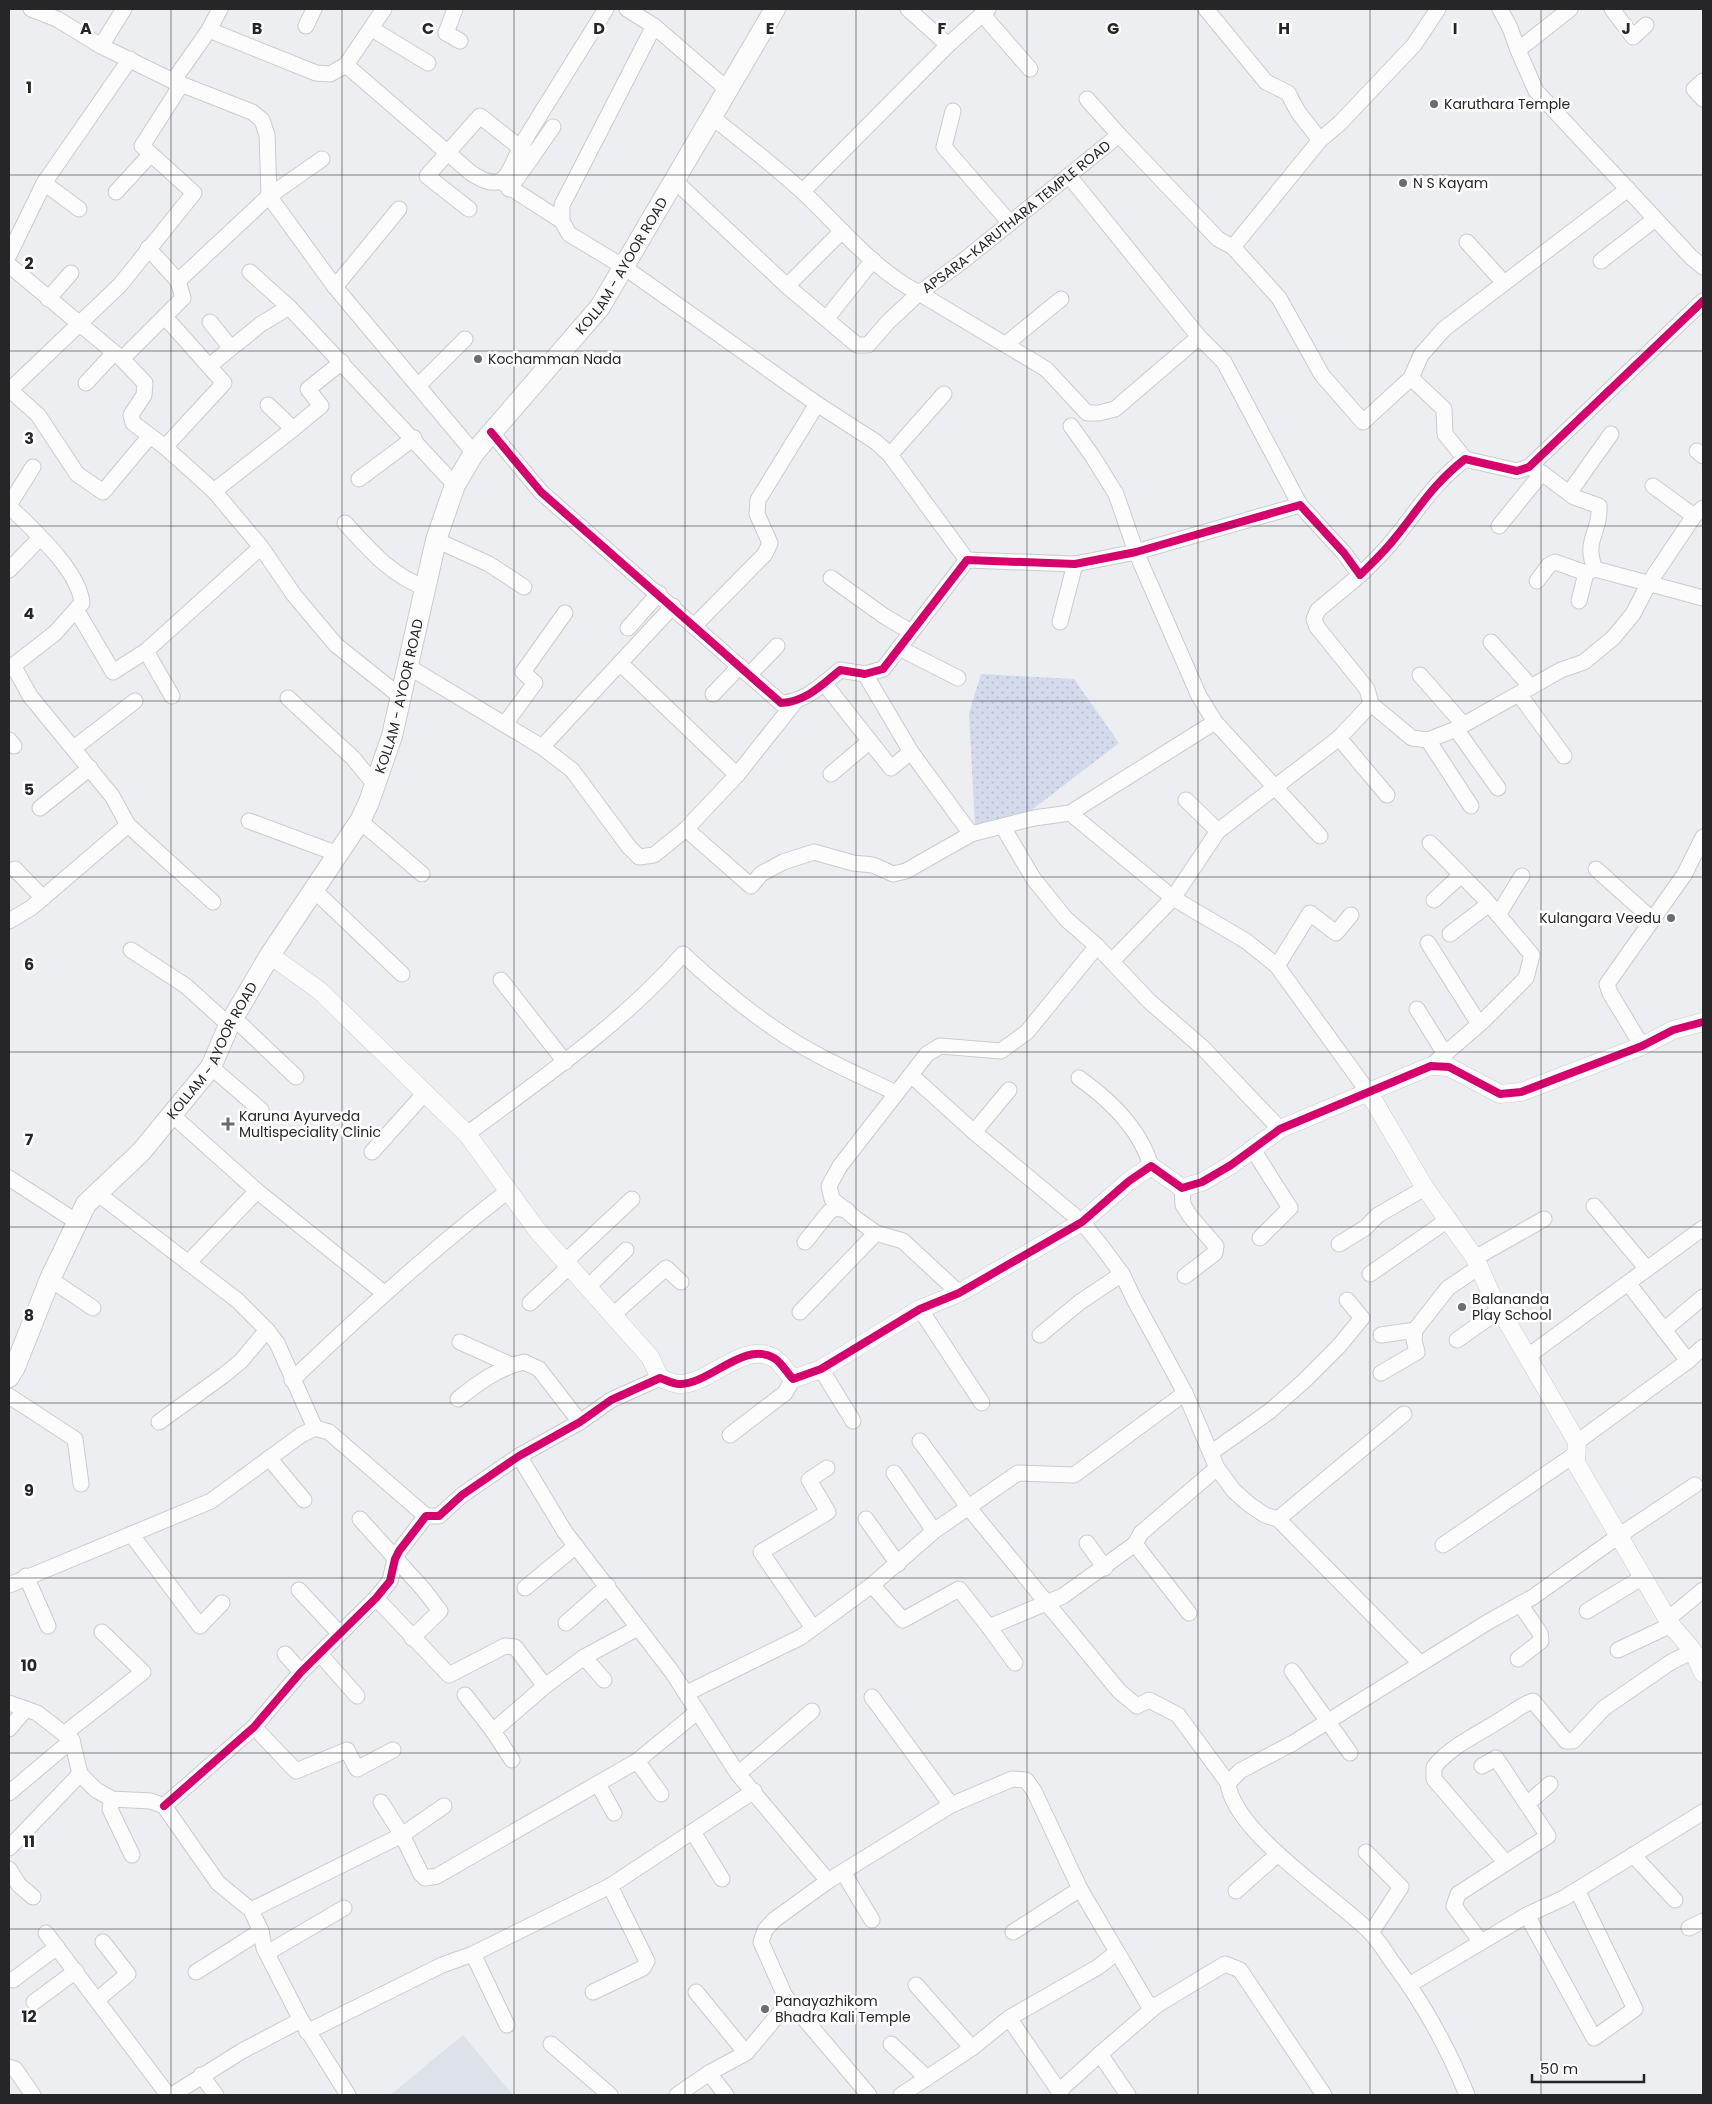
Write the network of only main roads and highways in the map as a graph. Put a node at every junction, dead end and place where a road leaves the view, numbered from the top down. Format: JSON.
{"nodes":[{"id":1,"x":775,"y":9,"type":"edge"},
{"id":2,"x":11,"y":1369,"type":"edge"}],
"edges":[{"from":1,"to":2,"type":"main road","name":"KOLLAM - AYOOR ROAD"}]}
